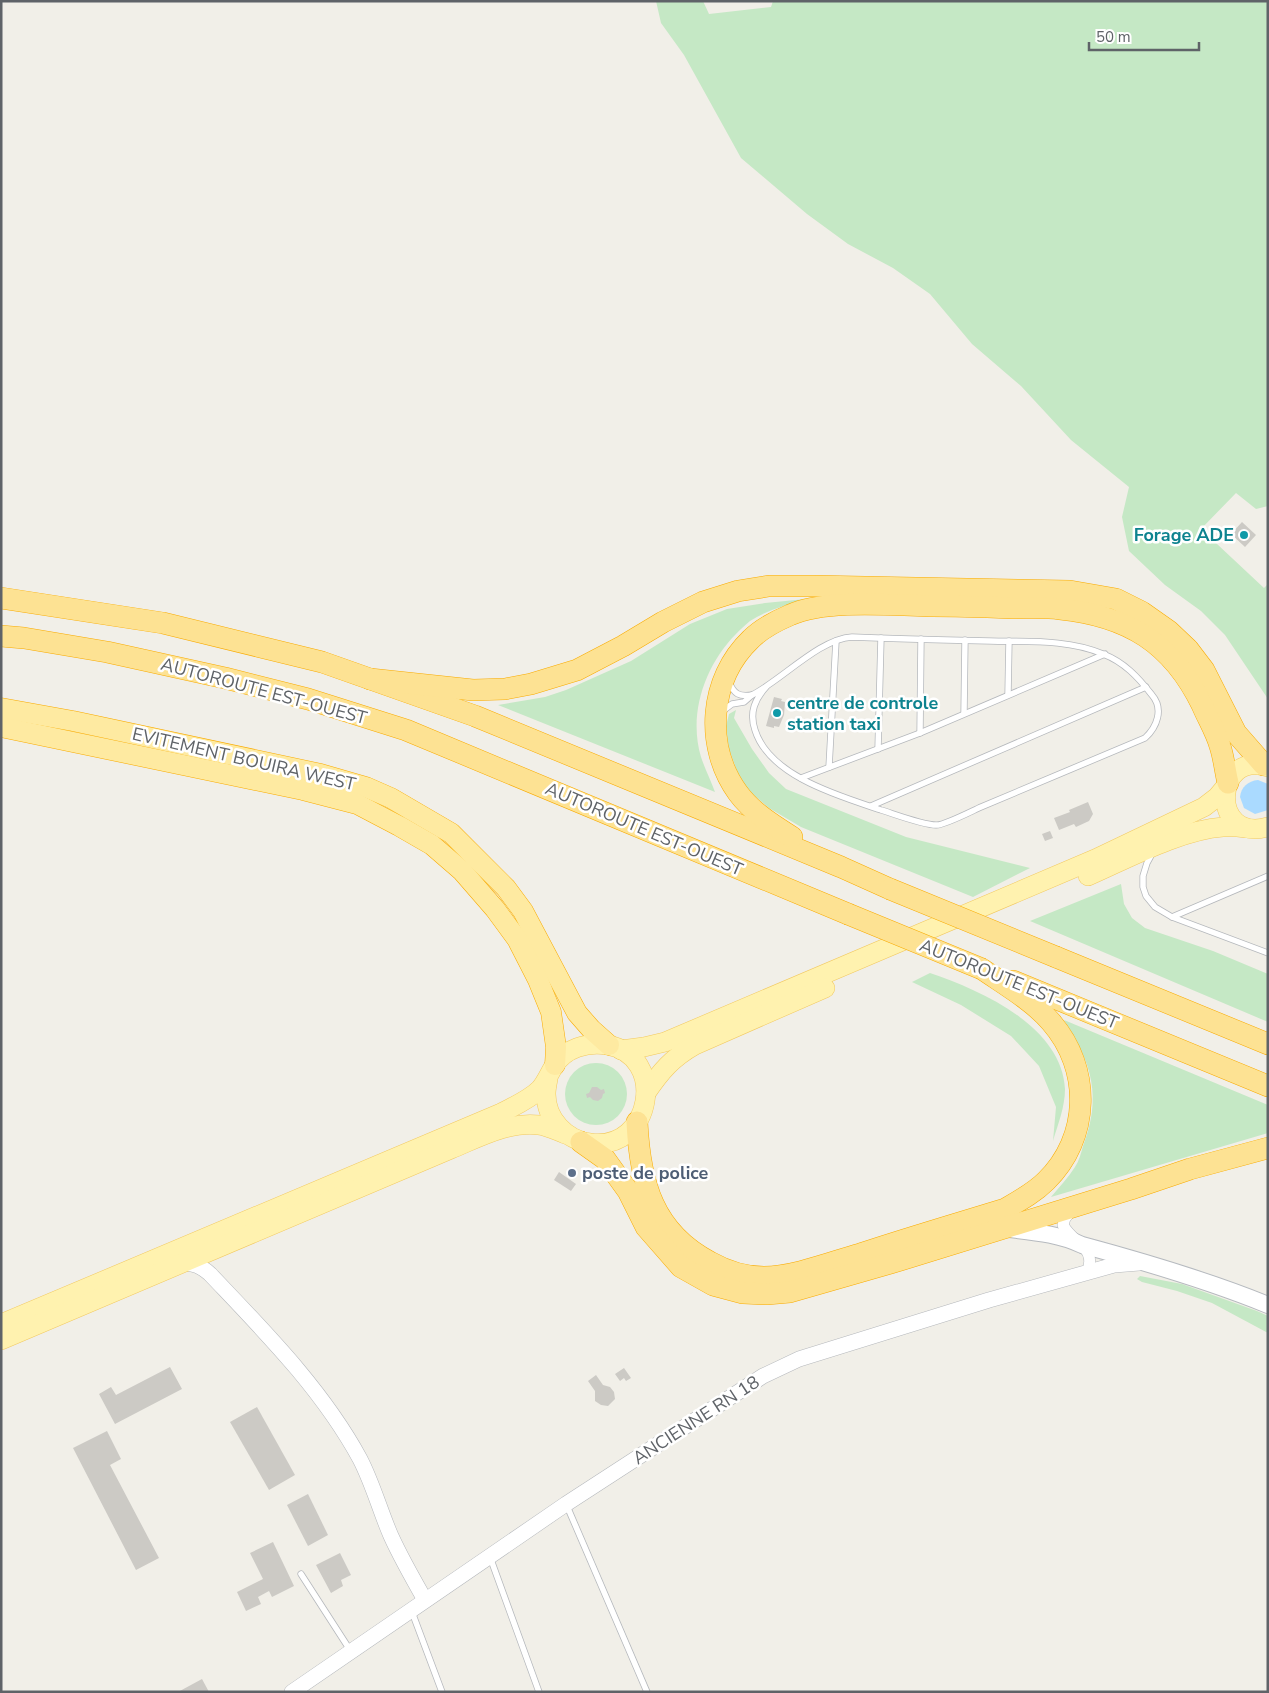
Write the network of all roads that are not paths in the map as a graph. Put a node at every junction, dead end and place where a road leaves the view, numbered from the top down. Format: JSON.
{"nodes":[{"id":1,"x":1,"y":598,"type":"edge"},
{"id":2,"x":1,"y":636,"type":"edge"},
{"id":3,"x":881,"y":638,"type":"junction"},
{"id":4,"x":921,"y":639,"type":"junction"},
{"id":5,"x":965,"y":640,"type":"junction"},
{"id":6,"x":836,"y":641,"type":"junction"},
{"id":7,"x":1009,"y":641,"type":"junction"},
{"id":8,"x":1105,"y":654,"type":"junction"},
{"id":9,"x":728,"y":672,"type":"junction"},
{"id":10,"x":370,"y":679,"type":"junction"},
{"id":11,"x":767,"y":686,"type":"junction"},
{"id":12,"x":1146,"y":687,"type":"junction"},
{"id":13,"x":1008,"y":694,"type":"junction"},
{"id":14,"x":752,"y":695,"type":"junction"},
{"id":15,"x":1,"y":708,"type":"edge"},
{"id":16,"x":964,"y":713,"type":"junction"},
{"id":17,"x":1,"y":727,"type":"edge"},
{"id":18,"x":715,"y":727,"type":"junction"},
{"id":19,"x":920,"y":733,"type":"junction"},
{"id":20,"x":878,"y":749,"type":"junction"},
{"id":21,"x":1266,"y":766,"type":"edge"},
{"id":22,"x":829,"y":767,"type":"junction"},
{"id":23,"x":801,"y":778,"type":"junction"},
{"id":24,"x":1227,"y":784,"type":"junction"},
{"id":25,"x":871,"y":806,"type":"junction"},
{"id":26,"x":1246,"y":828,"type":"junction"},
{"id":27,"x":1268,"y":828,"type":"edge"},
{"id":28,"x":1156,"y":847,"type":"junction"},
{"id":29,"x":841,"y":867,"type":"junction"},
{"id":30,"x":1268,"y":876,"type":"edge"},
{"id":31,"x":1172,"y":916,"type":"junction"},
{"id":32,"x":1268,"y":953,"type":"edge"},
{"id":33,"x":982,"y":969,"type":"junction"},
{"id":34,"x":1268,"y":1044,"type":"edge"},
{"id":35,"x":615,"y":1047,"type":"junction"},
{"id":36,"x":551,"y":1072,"type":"junction"},
{"id":37,"x":1268,"y":1086,"type":"edge"},
{"id":38,"x":646,"y":1092,"type":"junction"},
{"id":39,"x":637,"y":1122,"type":"junction"},
{"id":40,"x":574,"y":1138,"type":"junction"},
{"id":41,"x":1268,"y":1148,"type":"edge"},
{"id":42,"x":1076,"y":1206,"type":"junction"},
{"id":43,"x":1004,"y":1228,"type":"junction"},
{"id":44,"x":1082,"y":1245,"type":"junction"},
{"id":45,"x":216,"y":1249,"type":"junction"},
{"id":46,"x":182,"y":1263,"type":"junction"},
{"id":47,"x":1153,"y":1264,"type":"junction"},
{"id":48,"x":1087,"y":1273,"type":"junction"},
{"id":49,"x":210,"y":1274,"type":"junction"},
{"id":50,"x":1268,"y":1305,"type":"edge"},
{"id":51,"x":1,"y":1324,"type":"edge"},
{"id":52,"x":1,"y":1340,"type":"edge"},
{"id":53,"x":566,"y":1504,"type":"junction"},
{"id":54,"x":489,"y":1556,"type":"junction"},
{"id":55,"x":301,"y":1574,"type":"dead end"},
{"id":56,"x":425,"y":1600,"type":"junction"},
{"id":57,"x":412,"y":1609,"type":"junction"},
{"id":58,"x":351,"y":1652,"type":"junction"},
{"id":59,"x":292,"y":1692,"type":"edge"},
{"id":60,"x":442,"y":1692,"type":"edge"},
{"id":61,"x":539,"y":1692,"type":"edge"},
{"id":62,"x":647,"y":1692,"type":"edge"}],
"edges":[{"from":1,"to":10,"type":"highway"},
{"from":2,"to":33,"type":"highway","name":"AUTOROUTE EST-OUEST","bridge":true},
{"from":3,"to":4,"type":"lane"},
{"from":3,"to":6,"type":"lane"},
{"from":3,"to":20,"type":"lane"},
{"from":4,"to":5,"type":"lane"},
{"from":4,"to":19,"type":"lane"},
{"from":5,"to":7,"type":"lane"},
{"from":5,"to":16,"type":"lane"},
{"from":6,"to":11,"type":"lane"},
{"from":6,"to":22,"type":"lane"},
{"from":7,"to":8,"type":"lane"},
{"from":7,"to":13,"type":"lane"},
{"from":8,"to":12,"type":"lane"},
{"from":8,"to":13,"type":"lane"},
{"from":9,"to":14,"type":"lane"},
{"from":9,"to":18,"type":"highway"},
{"from":9,"to":24,"type":"highway"},
{"from":10,"to":21,"type":"highway"},
{"from":10,"to":29,"type":"highway"},
{"from":11,"to":14,"type":"lane"},
{"from":11,"to":23,"type":"lane"},
{"from":12,"to":25,"type":"lane"},
{"from":12,"to":25,"type":"lane"},
{"from":13,"to":16,"type":"lane"},
{"from":14,"to":18,"type":"lane"},
{"from":15,"to":35,"type":"highway","name":"EVITEMENT BOUIRA WEST"},
{"from":16,"to":19,"type":"lane"},
{"from":17,"to":36,"type":"highway","name":"EVITEMENT BOUIRA WEST"},
{"from":18,"to":29,"type":"highway"},
{"from":19,"to":20,"type":"lane"},
{"from":20,"to":22,"type":"lane"},
{"from":21,"to":24,"type":"main road"},
{"from":22,"to":23,"type":"lane"},
{"from":23,"to":25,"type":"lane"},
{"from":24,"to":26,"type":"main road"},
{"from":24,"to":35,"type":"main road"},
{"from":26,"to":27,"type":"main road"},
{"from":26,"to":28,"type":"main road"},
{"from":28,"to":31,"type":"lane"},
{"from":28,"to":38,"type":"main road"},
{"from":29,"to":34,"type":"highway","bridge":true},
{"from":30,"to":31,"type":"lane"},
{"from":31,"to":32,"type":"lane"},
{"from":33,"to":37,"type":"highway","name":"AUTOROUTE EST-OUEST"},
{"from":33,"to":39,"type":"highway"},
{"from":35,"to":36,"type":"main road"},
{"from":35,"to":38,"type":"main road"},
{"from":36,"to":40,"type":"main road"},
{"from":36,"to":51,"type":"main road"},
{"from":38,"to":39,"type":"main road"},
{"from":39,"to":40,"type":"main road"},
{"from":40,"to":43,"type":"highway"},
{"from":40,"to":45,"type":"main road"},
{"from":41,"to":42,"type":"highway"},
{"from":42,"to":43,"type":"highway"},
{"from":42,"to":44,"type":"street"},
{"from":43,"to":44,"type":"main road","name":"ANCIENNE RN 18"},
{"from":44,"to":47,"type":"main road","name":"ANCIENNE RN 18"},
{"from":44,"to":48,"type":"street"},
{"from":45,"to":46,"type":"main road"},
{"from":45,"to":49,"type":"street"},
{"from":46,"to":49,"type":"street"},
{"from":46,"to":52,"type":"main road"},
{"from":47,"to":48,"type":"street","name":"ANCIENNE RN 18"},
{"from":47,"to":50,"type":"main road","name":"ANCIENNE RN 18"},
{"from":48,"to":53,"type":"street","name":"ANCIENNE RN 18"},
{"from":49,"to":56,"type":"street"},
{"from":53,"to":54,"type":"street","name":"ANCIENNE RN 18"},
{"from":53,"to":62,"type":"lane"},
{"from":54,"to":56,"type":"street","name":"ANCIENNE RN 18"},
{"from":54,"to":61,"type":"lane"},
{"from":55,"to":58,"type":"lane"},
{"from":56,"to":57,"type":"street","name":"ANCIENNE RN 18"},
{"from":57,"to":58,"type":"street","name":"ANCIENNE RN 18"},
{"from":57,"to":60,"type":"lane"},
{"from":58,"to":59,"type":"street","name":"ANCIENNE RN 18"}]}
